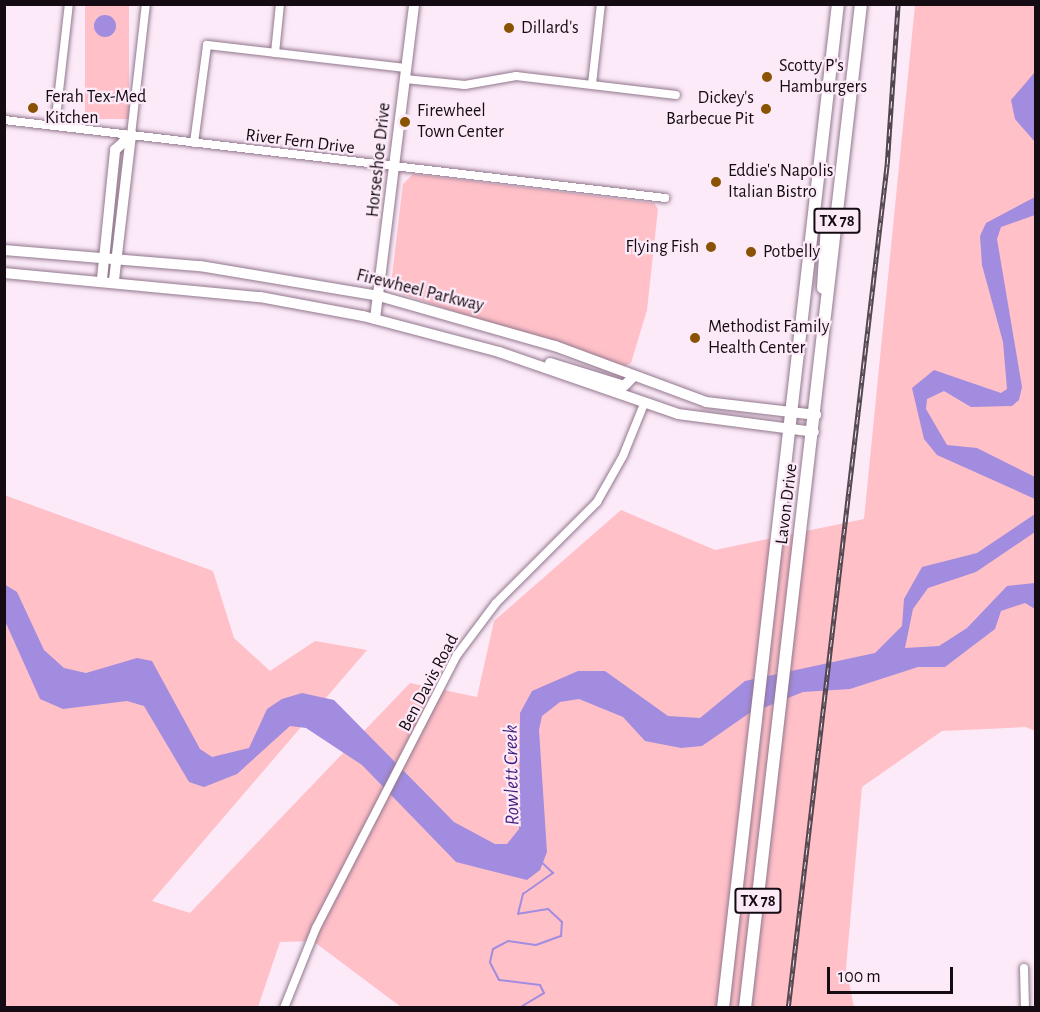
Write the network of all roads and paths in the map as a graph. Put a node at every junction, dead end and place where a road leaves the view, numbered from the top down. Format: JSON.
{"nodes":[{"id":1,"x":69,"y":4,"type":"edge"},
{"id":2,"x":146,"y":4,"type":"edge"},
{"id":3,"x":280,"y":4,"type":"edge"},
{"id":4,"x":414,"y":4,"type":"edge"},
{"id":5,"x":601,"y":4,"type":"edge"},
{"id":6,"x":838,"y":4,"type":"edge"},
{"id":7,"x":861,"y":4,"type":"edge"},
{"id":8,"x":275,"y":53,"type":"junction"},
{"id":9,"x":405,"y":74,"type":"junction"},
{"id":10,"x":592,"y":84,"type":"junction"},
{"id":11,"x":676,"y":95,"type":"dead end"},
{"id":12,"x":4,"y":120,"type":"edge"},
{"id":13,"x":55,"y":126,"type":"junction"},
{"id":14,"x":132,"y":135,"type":"junction"},
{"id":15,"x":194,"y":143,"type":"junction"},
{"id":16,"x":395,"y":168,"type":"junction"},
{"id":17,"x":665,"y":198,"type":"dead end"},
{"id":18,"x":815,"y":213,"type":"junction"},
{"id":19,"x":4,"y":250,"type":"edge"},
{"id":20,"x":104,"y":258,"type":"junction"},
{"id":21,"x":116,"y":259,"type":"junction"},
{"id":22,"x":4,"y":273,"type":"edge"},
{"id":23,"x":102,"y":279,"type":"junction"},
{"id":24,"x":114,"y":280,"type":"junction"},
{"id":25,"x":379,"y":296,"type":"junction"},
{"id":26,"x":827,"y":307,"type":"junction"},
{"id":27,"x":375,"y":319,"type":"junction"},
{"id":28,"x":499,"y":352,"type":"junction"},
{"id":29,"x":633,"y":377,"type":"junction"},
{"id":30,"x":644,"y":404,"type":"junction"},
{"id":31,"x":791,"y":413,"type":"junction"},
{"id":32,"x":816,"y":415,"type":"junction"},
{"id":33,"x":789,"y":430,"type":"junction"},
{"id":34,"x":814,"y":432,"type":"junction"},
{"id":35,"x":1024,"y":968,"type":"dead end"},
{"id":36,"x":284,"y":1008,"type":"edge"},
{"id":37,"x":723,"y":1008,"type":"edge"},
{"id":38,"x":745,"y":1008,"type":"edge"},
{"id":39,"x":1025,"y":1008,"type":"edge"}],
"edges":[{"from":1,"to":13,"type":"street"},
{"from":2,"to":14,"type":"street"},
{"from":3,"to":8,"type":"street"},
{"from":4,"to":9,"type":"main road","name":"Horseshoe Drive"},
{"from":5,"to":10,"type":"street"},
{"from":6,"to":18,"type":"main road","name":"Lavon Drive","number":"TX 78"},
{"from":7,"to":26,"type":"main road","name":"Lavon Drive","number":"TX 78"},
{"from":8,"to":9,"type":"street"},
{"from":8,"to":15,"type":"street"},
{"from":9,"to":10,"type":"street"},
{"from":9,"to":16,"type":"main road","name":"Horseshoe Drive"},
{"from":10,"to":11,"type":"street"},
{"from":12,"to":13,"type":"street","name":"River Fern Drive"},
{"from":13,"to":14,"type":"street","name":"River Fern Drive"},
{"from":14,"to":15,"type":"street","name":"River Fern Drive"},
{"from":14,"to":20,"type":"main road"},
{"from":14,"to":21,"type":"main road"},
{"from":15,"to":16,"type":"street","name":"River Fern Drive"},
{"from":16,"to":17,"type":"street","name":"River Fern Drive"},
{"from":16,"to":25,"type":"main road","name":"Horseshoe Drive"},
{"from":18,"to":26,"type":"main road"},
{"from":18,"to":31,"type":"main road","name":"Lavon Drive","number":"TX 78"},
{"from":19,"to":20,"type":"main road","name":"Firewheel Parkway"},
{"from":20,"to":21,"type":"main road","name":"Firewheel Parkway"},
{"from":20,"to":23,"type":"main road"},
{"from":21,"to":24,"type":"main road"},
{"from":21,"to":25,"type":"main road","name":"Firewheel Parkway"},
{"from":22,"to":23,"type":"main road","name":"Firewheel Parkway"},
{"from":23,"to":24,"type":"main road","name":"Firewheel Parkway"},
{"from":24,"to":27,"type":"main road","name":"Firewheel Parkway"},
{"from":25,"to":27,"type":"main road","name":"Horseshoe Drive"},
{"from":25,"to":29,"type":"main road","name":"Firewheel Parkway"},
{"from":26,"to":32,"type":"main road","name":"Lavon Drive","number":"TX 78"},
{"from":27,"to":28,"type":"main road","name":"Firewheel Parkway"},
{"from":28,"to":29,"type":"main road"},
{"from":28,"to":30,"type":"main road","name":"Firewheel Parkway"},
{"from":29,"to":31,"type":"main road","name":"Firewheel Parkway"},
{"from":30,"to":33,"type":"main road","name":"Firewheel Parkway"},
{"from":30,"to":36,"type":"street","name":"Ben Davis Road"},
{"from":31,"to":32,"type":"main road","name":"Firewheel Parkway"},
{"from":31,"to":33,"type":"main road","name":"Lavon Drive","number":"TX 78"},
{"from":32,"to":34,"type":"main road","name":"Lavon Drive","number":"TX 78"},
{"from":33,"to":34,"type":"main road","name":"Firewheel Parkway"},
{"from":33,"to":37,"type":"main road","name":"Lavon Drive","number":"TX 78"},
{"from":34,"to":38,"type":"main road","name":"Lavon Drive","number":"TX 78"},
{"from":35,"to":39,"type":"street"}]}
